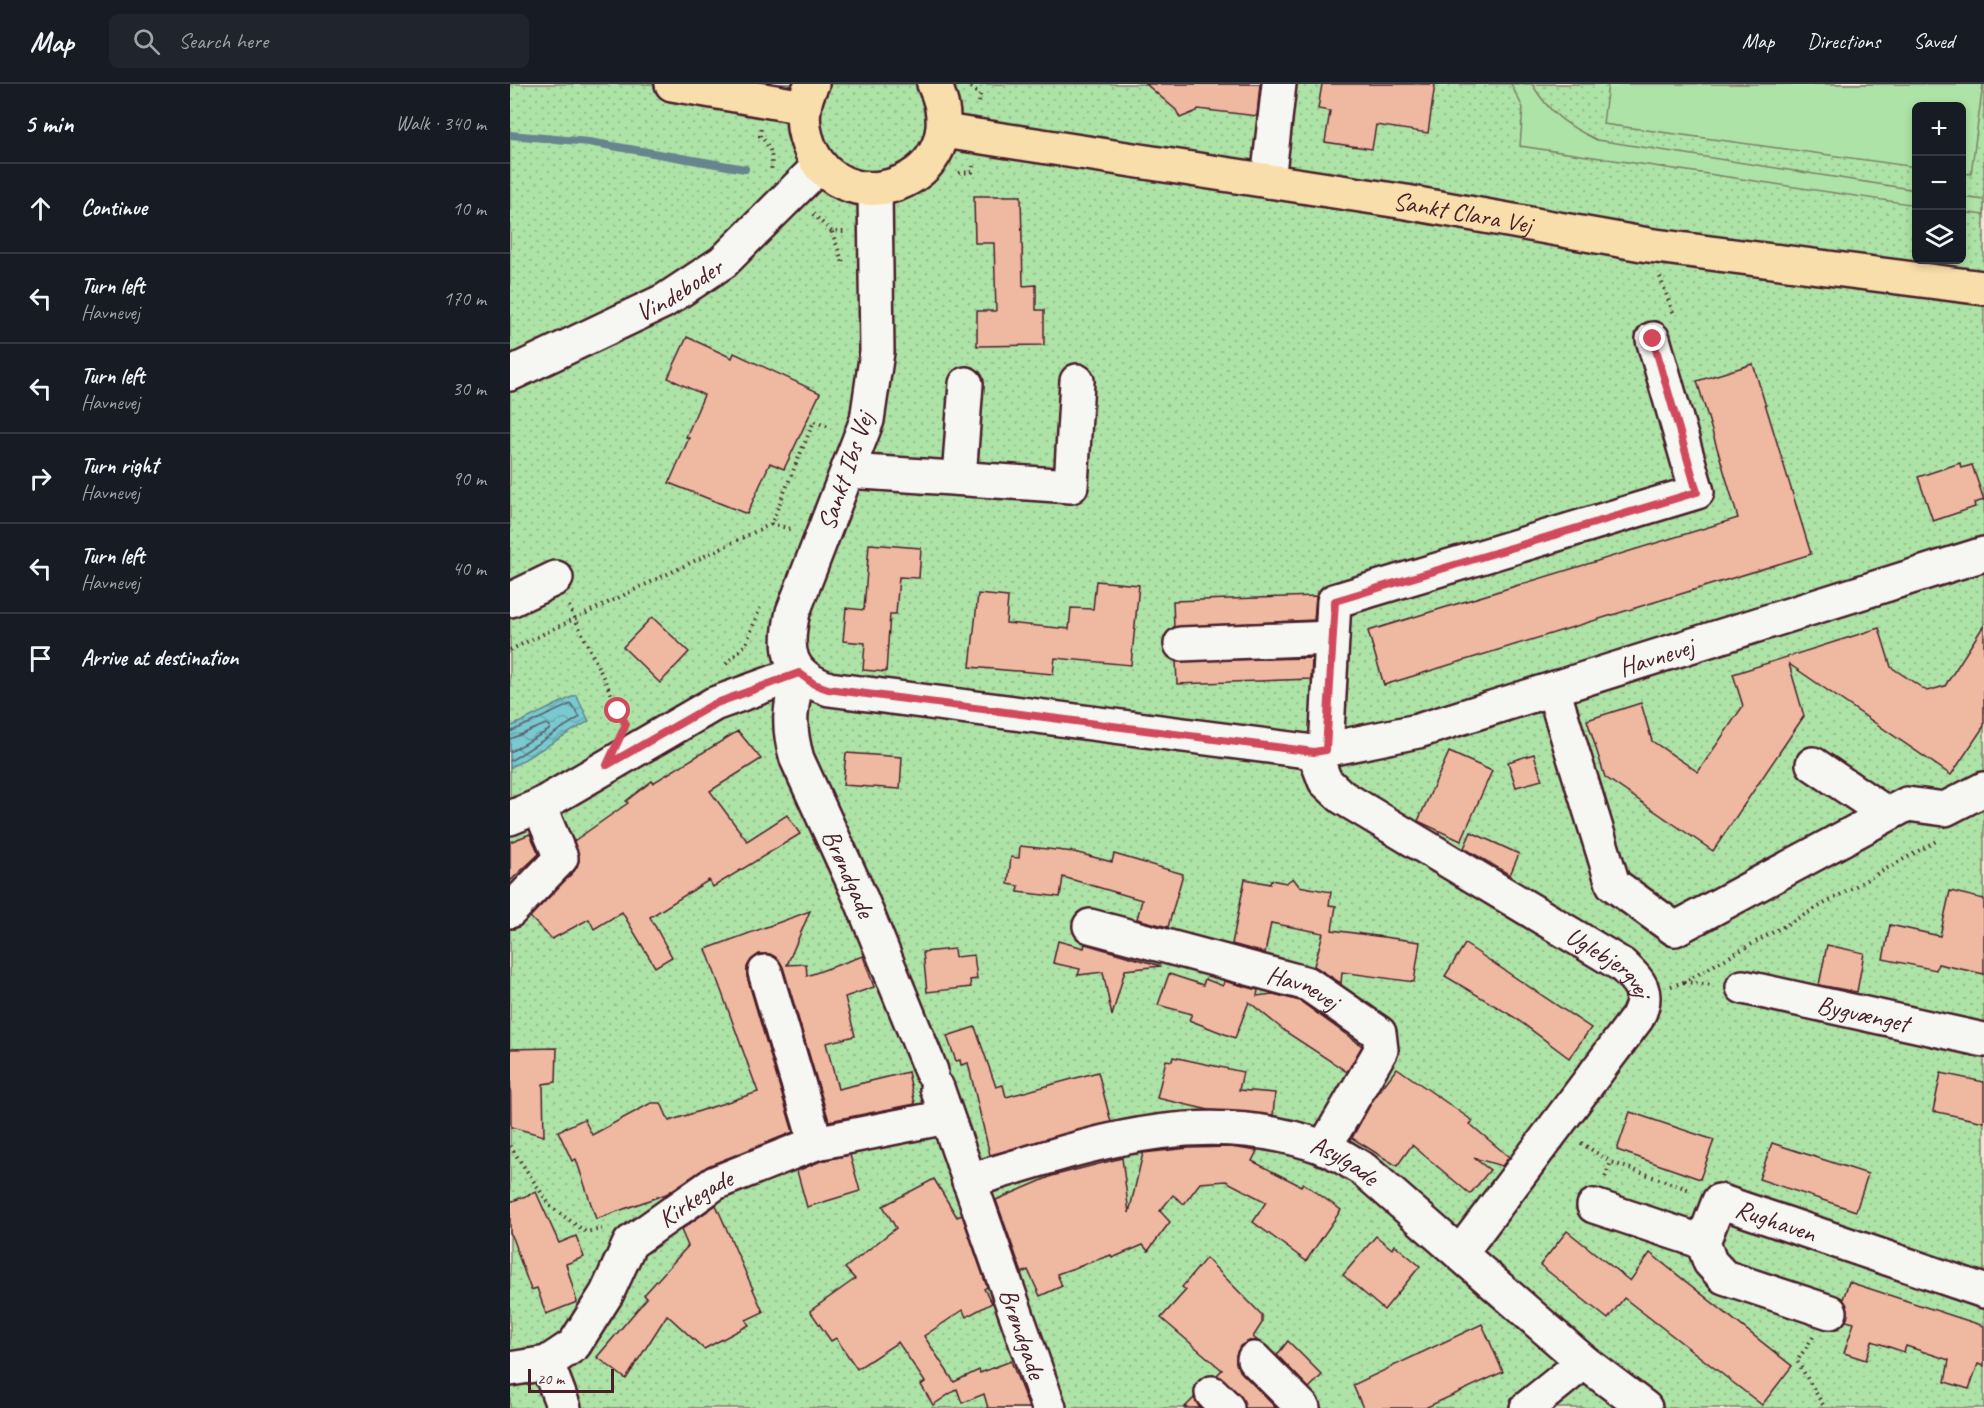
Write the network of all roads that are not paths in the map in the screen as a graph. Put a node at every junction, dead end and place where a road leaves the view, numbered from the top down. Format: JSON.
{"nodes":[{"id":1,"x":672,"y":84,"type":"edge"},
{"id":2,"x":934,"y":84,"type":"edge"},
{"id":3,"x":1279,"y":84,"type":"edge"},
{"id":4,"x":808,"y":95,"type":"edge"},
{"id":5,"x":944,"y":131,"type":"junction"},
{"id":6,"x":820,"y":165,"type":"junction"},
{"id":7,"x":1268,"y":181,"type":"junction"},
{"id":8,"x":875,"y":190,"type":"junction"},
{"id":9,"x":1984,"y":288,"type":"edge"},
{"id":10,"x":1653,"y":339,"type":"road end"},
{"id":11,"x":510,"y":374,"type":"edge"},
{"id":12,"x":1077,"y":381,"type":"dead end"},
{"id":13,"x":966,"y":384,"type":"dead end"},
{"id":14,"x":848,"y":471,"type":"junction"},
{"id":15,"x":959,"y":478,"type":"junction"},
{"id":16,"x":1984,"y":554,"type":"edge"},
{"id":17,"x":556,"y":578,"type":"road end"},
{"id":18,"x":510,"y":600,"type":"edge"},
{"id":19,"x":1332,"y":638,"type":"junction"},
{"id":20,"x":1181,"y":644,"type":"dead end"},
{"id":21,"x":799,"y":673,"type":"junction"},
{"id":22,"x":1553,"y":689,"type":"junction"},
{"id":23,"x":1320,"y":751,"type":"junction"},
{"id":24,"x":1813,"y":764,"type":"dead end"},
{"id":25,"x":1984,"y":789,"type":"edge"},
{"id":26,"x":525,"y":812,"type":"edge"},
{"id":27,"x":1887,"y":813,"type":"junction"},
{"id":28,"x":510,"y":911,"type":"edge"},
{"id":29,"x":1090,"y":926,"type":"dead end"},
{"id":30,"x":765,"y":972,"type":"dead end"},
{"id":31,"x":1743,"y":987,"type":"dead end"},
{"id":32,"x":1984,"y":1040,"type":"edge"},
{"id":33,"x":938,"y":1092,"type":"junction"},
{"id":34,"x":816,"y":1143,"type":"junction"},
{"id":35,"x":1324,"y":1148,"type":"junction"},
{"id":36,"x":969,"y":1181,"type":"junction"},
{"id":37,"x":1594,"y":1206,"type":"road end"},
{"id":38,"x":1703,"y":1242,"type":"junction"},
{"id":39,"x":1461,"y":1252,"type":"junction"},
{"id":40,"x":1984,"y":1291,"type":"edge"},
{"id":41,"x":1830,"y":1312,"type":"road end"},
{"id":42,"x":1254,"y":1359,"type":"dead end"},
{"id":43,"x":1584,"y":1362,"type":"junction"},
{"id":44,"x":547,"y":1363,"type":"junction"},
{"id":45,"x":510,"y":1369,"type":"edge"},
{"id":46,"x":564,"y":1408,"type":"edge"},
{"id":47,"x":1049,"y":1408,"type":"edge"},
{"id":48,"x":1303,"y":1408,"type":"edge"},
{"id":49,"x":1527,"y":1408,"type":"edge"},
{"id":50,"x":1645,"y":1408,"type":"edge"}],
"edges":[{"from":1,"to":4,"type":"main road"},
{"from":2,"to":5,"type":"main road"},
{"from":3,"to":7,"type":"street"},
{"from":4,"to":6,"type":"main road"},
{"from":5,"to":7,"type":"main road","name":"Sankt Clara Vej"},
{"from":5,"to":8,"type":"main road"},
{"from":6,"to":8,"type":"main road"},
{"from":6,"to":11,"type":"street","name":"Vindeboder"},
{"from":7,"to":9,"type":"main road","name":"Sankt Clara Vej"},
{"from":8,"to":14,"type":"street","name":"Sankt Ibs Vej"},
{"from":10,"to":19,"type":"street"},
{"from":12,"to":15,"type":"street"},
{"from":13,"to":15,"type":"street"},
{"from":14,"to":15,"type":"street"},
{"from":14,"to":21,"type":"street","name":"Sankt Ibs Vej"},
{"from":16,"to":22,"type":"street","name":"Havnevej"},
{"from":17,"to":18,"type":"street"},
{"from":19,"to":20,"type":"street"},
{"from":19,"to":23,"type":"street"},
{"from":21,"to":23,"type":"street","name":"Havnevej"},
{"from":21,"to":26,"type":"street"},
{"from":21,"to":33,"type":"street","name":"Brøndgade"},
{"from":22,"to":23,"type":"street","name":"Havnevej"},
{"from":22,"to":27,"type":"street"},
{"from":23,"to":39,"type":"street","name":"Uglebjergvej"},
{"from":24,"to":27,"type":"street"},
{"from":25,"to":27,"type":"street"},
{"from":26,"to":28,"type":"street"},
{"from":29,"to":35,"type":"street","name":"Havnevej"},
{"from":30,"to":34,"type":"street"},
{"from":31,"to":32,"type":"street","name":"Bygvænget"},
{"from":33,"to":34,"type":"street","name":"Kirkegade"},
{"from":33,"to":36,"type":"street","name":"Brøndgade"},
{"from":34,"to":44,"type":"street","name":"Kirkegade"},
{"from":35,"to":36,"type":"street","name":"Asylgade"},
{"from":35,"to":39,"type":"street","name":"Asylgade"},
{"from":36,"to":47,"type":"street","name":"Brøndgade"},
{"from":37,"to":38,"type":"street","name":"Rughaven"},
{"from":38,"to":40,"type":"street","name":"Rughaven"},
{"from":38,"to":41,"type":"street"},
{"from":39,"to":43,"type":"street","name":"Asylgade"},
{"from":42,"to":48,"type":"street"},
{"from":43,"to":49,"type":"street"},
{"from":43,"to":50,"type":"street","name":"Asylgade"},
{"from":44,"to":45,"type":"street","name":"Kirkegade"},
{"from":44,"to":46,"type":"street"}]}
